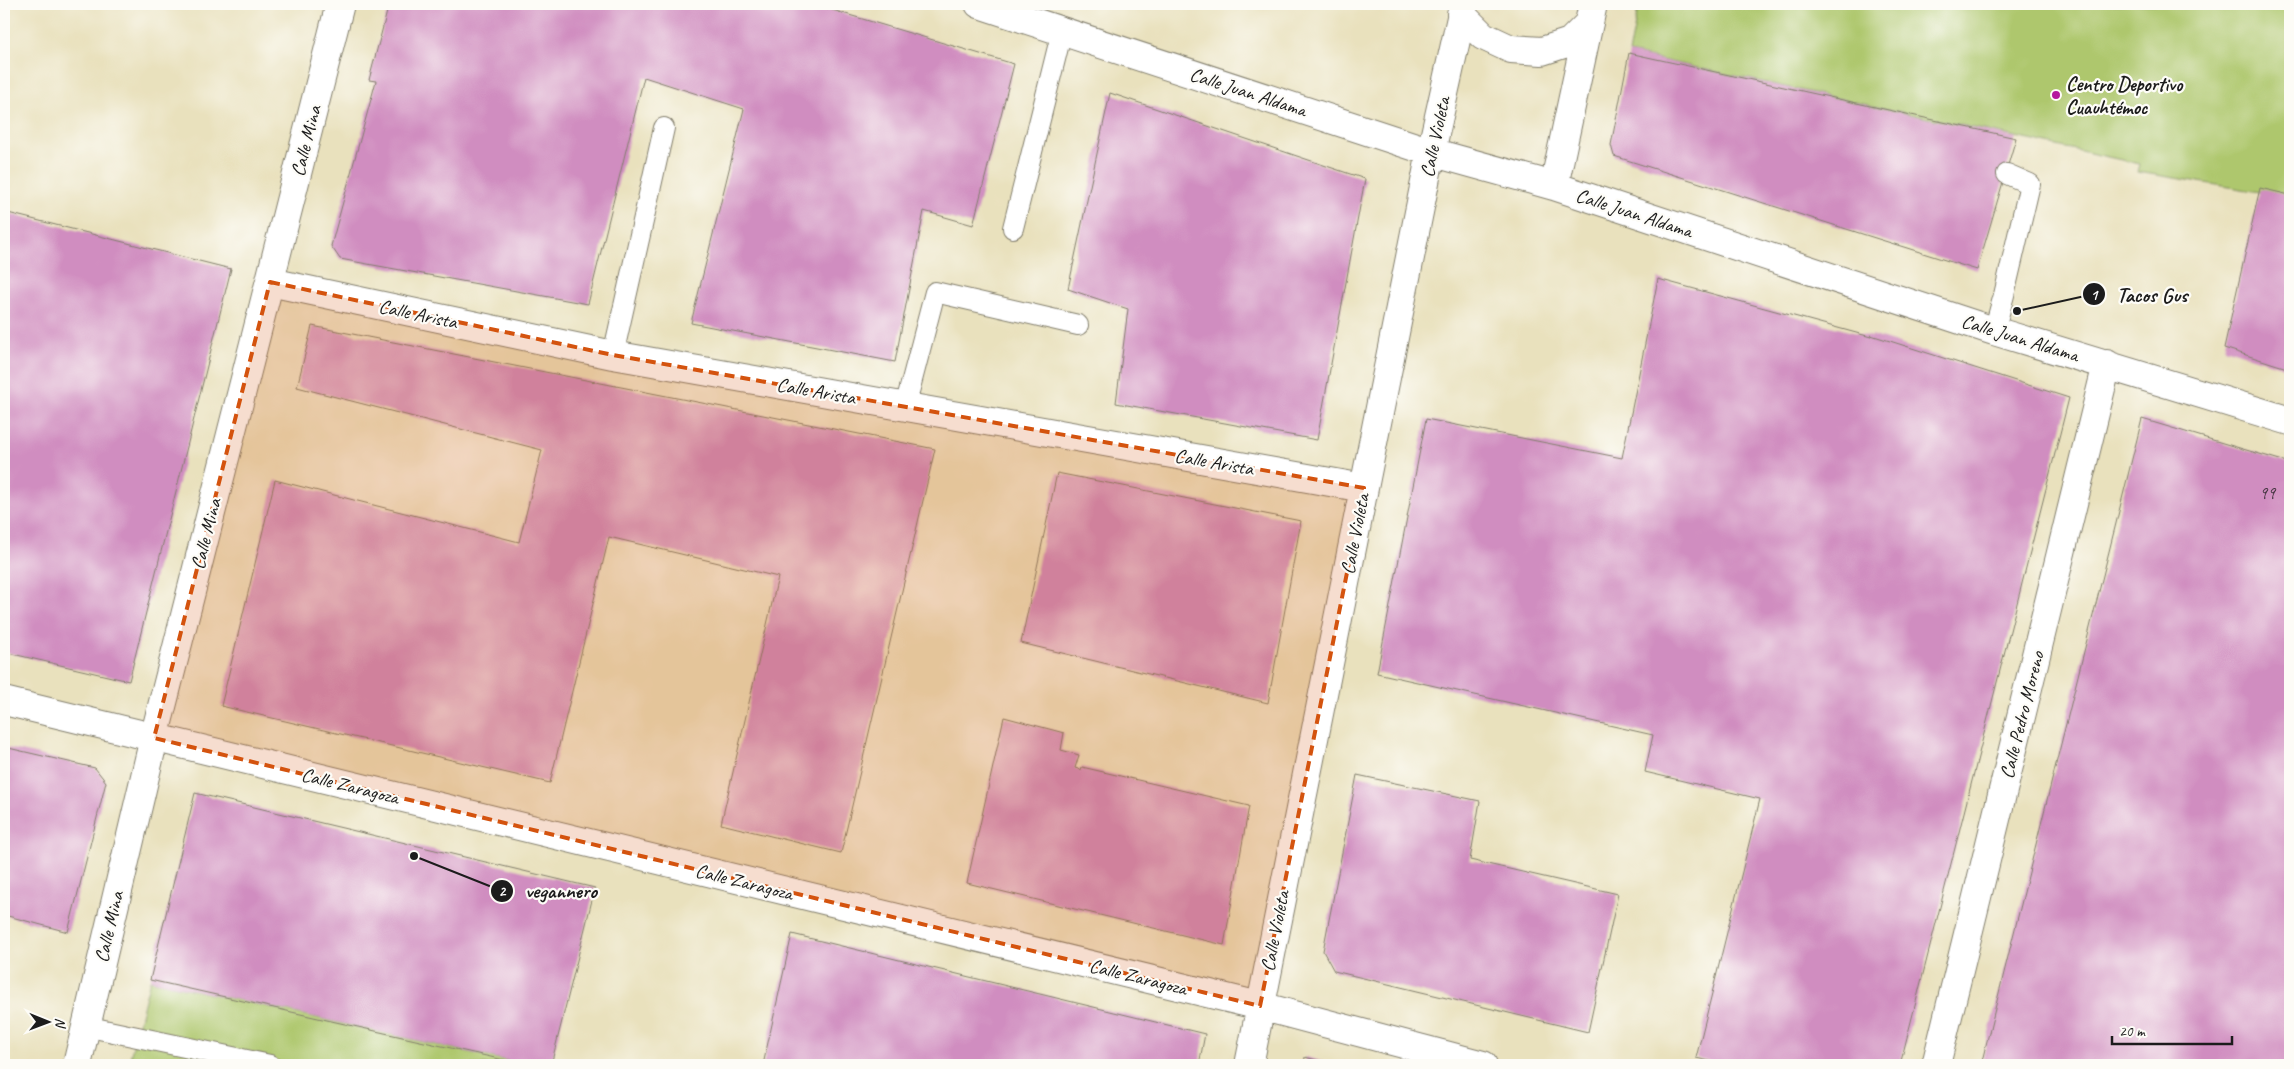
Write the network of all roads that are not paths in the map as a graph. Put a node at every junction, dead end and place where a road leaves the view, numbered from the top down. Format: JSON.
{"nodes":[{"id":1,"x":340,"y":4,"type":"edge"},
{"id":2,"x":979,"y":4,"type":"edge"},
{"id":3,"x":1463,"y":9,"type":"edge"},
{"id":4,"x":1591,"y":13,"type":"edge"},
{"id":5,"x":1062,"y":31,"type":"junction"},
{"id":6,"x":664,"y":128,"type":"dead end"},
{"id":7,"x":1431,"y":152,"type":"junction"},
{"id":8,"x":2007,"y":174,"type":"dead end"},
{"id":9,"x":1554,"y":186,"type":"junction"},
{"id":10,"x":1013,"y":228,"type":"dead end"},
{"id":11,"x":270,"y":282,"type":"junction"},
{"id":12,"x":1078,"y":325,"type":"dead end"},
{"id":13,"x":1994,"y":331,"type":"junction"},
{"id":14,"x":614,"y":355,"type":"junction"},
{"id":15,"x":2107,"y":364,"type":"junction"},
{"id":16,"x":905,"y":407,"type":"junction"},
{"id":17,"x":2290,"y":421,"type":"edge"},
{"id":18,"x":1364,"y":488,"type":"junction"},
{"id":19,"x":4,"y":701,"type":"edge"},
{"id":20,"x":154,"y":738,"type":"junction"},
{"id":21,"x":1260,"y":1006,"type":"junction"},
{"id":22,"x":85,"y":1026,"type":"junction"},
{"id":23,"x":77,"y":1065,"type":"edge"},
{"id":24,"x":270,"y":1065,"type":"edge"},
{"id":25,"x":1249,"y":1065,"type":"edge"},
{"id":26,"x":1483,"y":1065,"type":"edge"},
{"id":27,"x":1936,"y":1065,"type":"edge"}],
"edges":[{"from":1,"to":11,"type":"street","name":"Calle Mina"},
{"from":2,"to":5,"type":"street","name":"Calle Juan Aldama"},
{"from":3,"to":4,"type":"street"},
{"from":3,"to":7,"type":"street","name":"Calle Violeta"},
{"from":4,"to":9,"type":"street"},
{"from":5,"to":7,"type":"street","name":"Calle Juan Aldama"},
{"from":5,"to":10,"type":"lane"},
{"from":6,"to":14,"type":"lane"},
{"from":7,"to":9,"type":"street","name":"Calle Juan Aldama"},
{"from":7,"to":18,"type":"street","name":"Calle Violeta"},
{"from":8,"to":13,"type":"lane"},
{"from":9,"to":13,"type":"street","name":"Calle Juan Aldama"},
{"from":11,"to":14,"type":"street","name":"Calle Arista"},
{"from":11,"to":20,"type":"street","name":"Calle Mina"},
{"from":12,"to":16,"type":"lane"},
{"from":13,"to":15,"type":"street","name":"Calle Juan Aldama"},
{"from":14,"to":16,"type":"street","name":"Calle Arista"},
{"from":15,"to":17,"type":"street","name":"Calle Juan Aldama"},
{"from":15,"to":27,"type":"street","name":"Calle Pedro Moreno"},
{"from":16,"to":18,"type":"street","name":"Calle Arista"},
{"from":18,"to":21,"type":"street","name":"Calle Violeta"},
{"from":19,"to":20,"type":"street","name":"Calle Zaragoza"},
{"from":20,"to":21,"type":"street","name":"Calle Zaragoza"},
{"from":20,"to":22,"type":"street","name":"Calle Mina"},
{"from":21,"to":25,"type":"street","name":"Calle Violeta"},
{"from":21,"to":26,"type":"street","name":"Calle Zaragoza"},
{"from":22,"to":23,"type":"street","name":"Calle Mina"},
{"from":22,"to":24,"type":"lane"}]}
